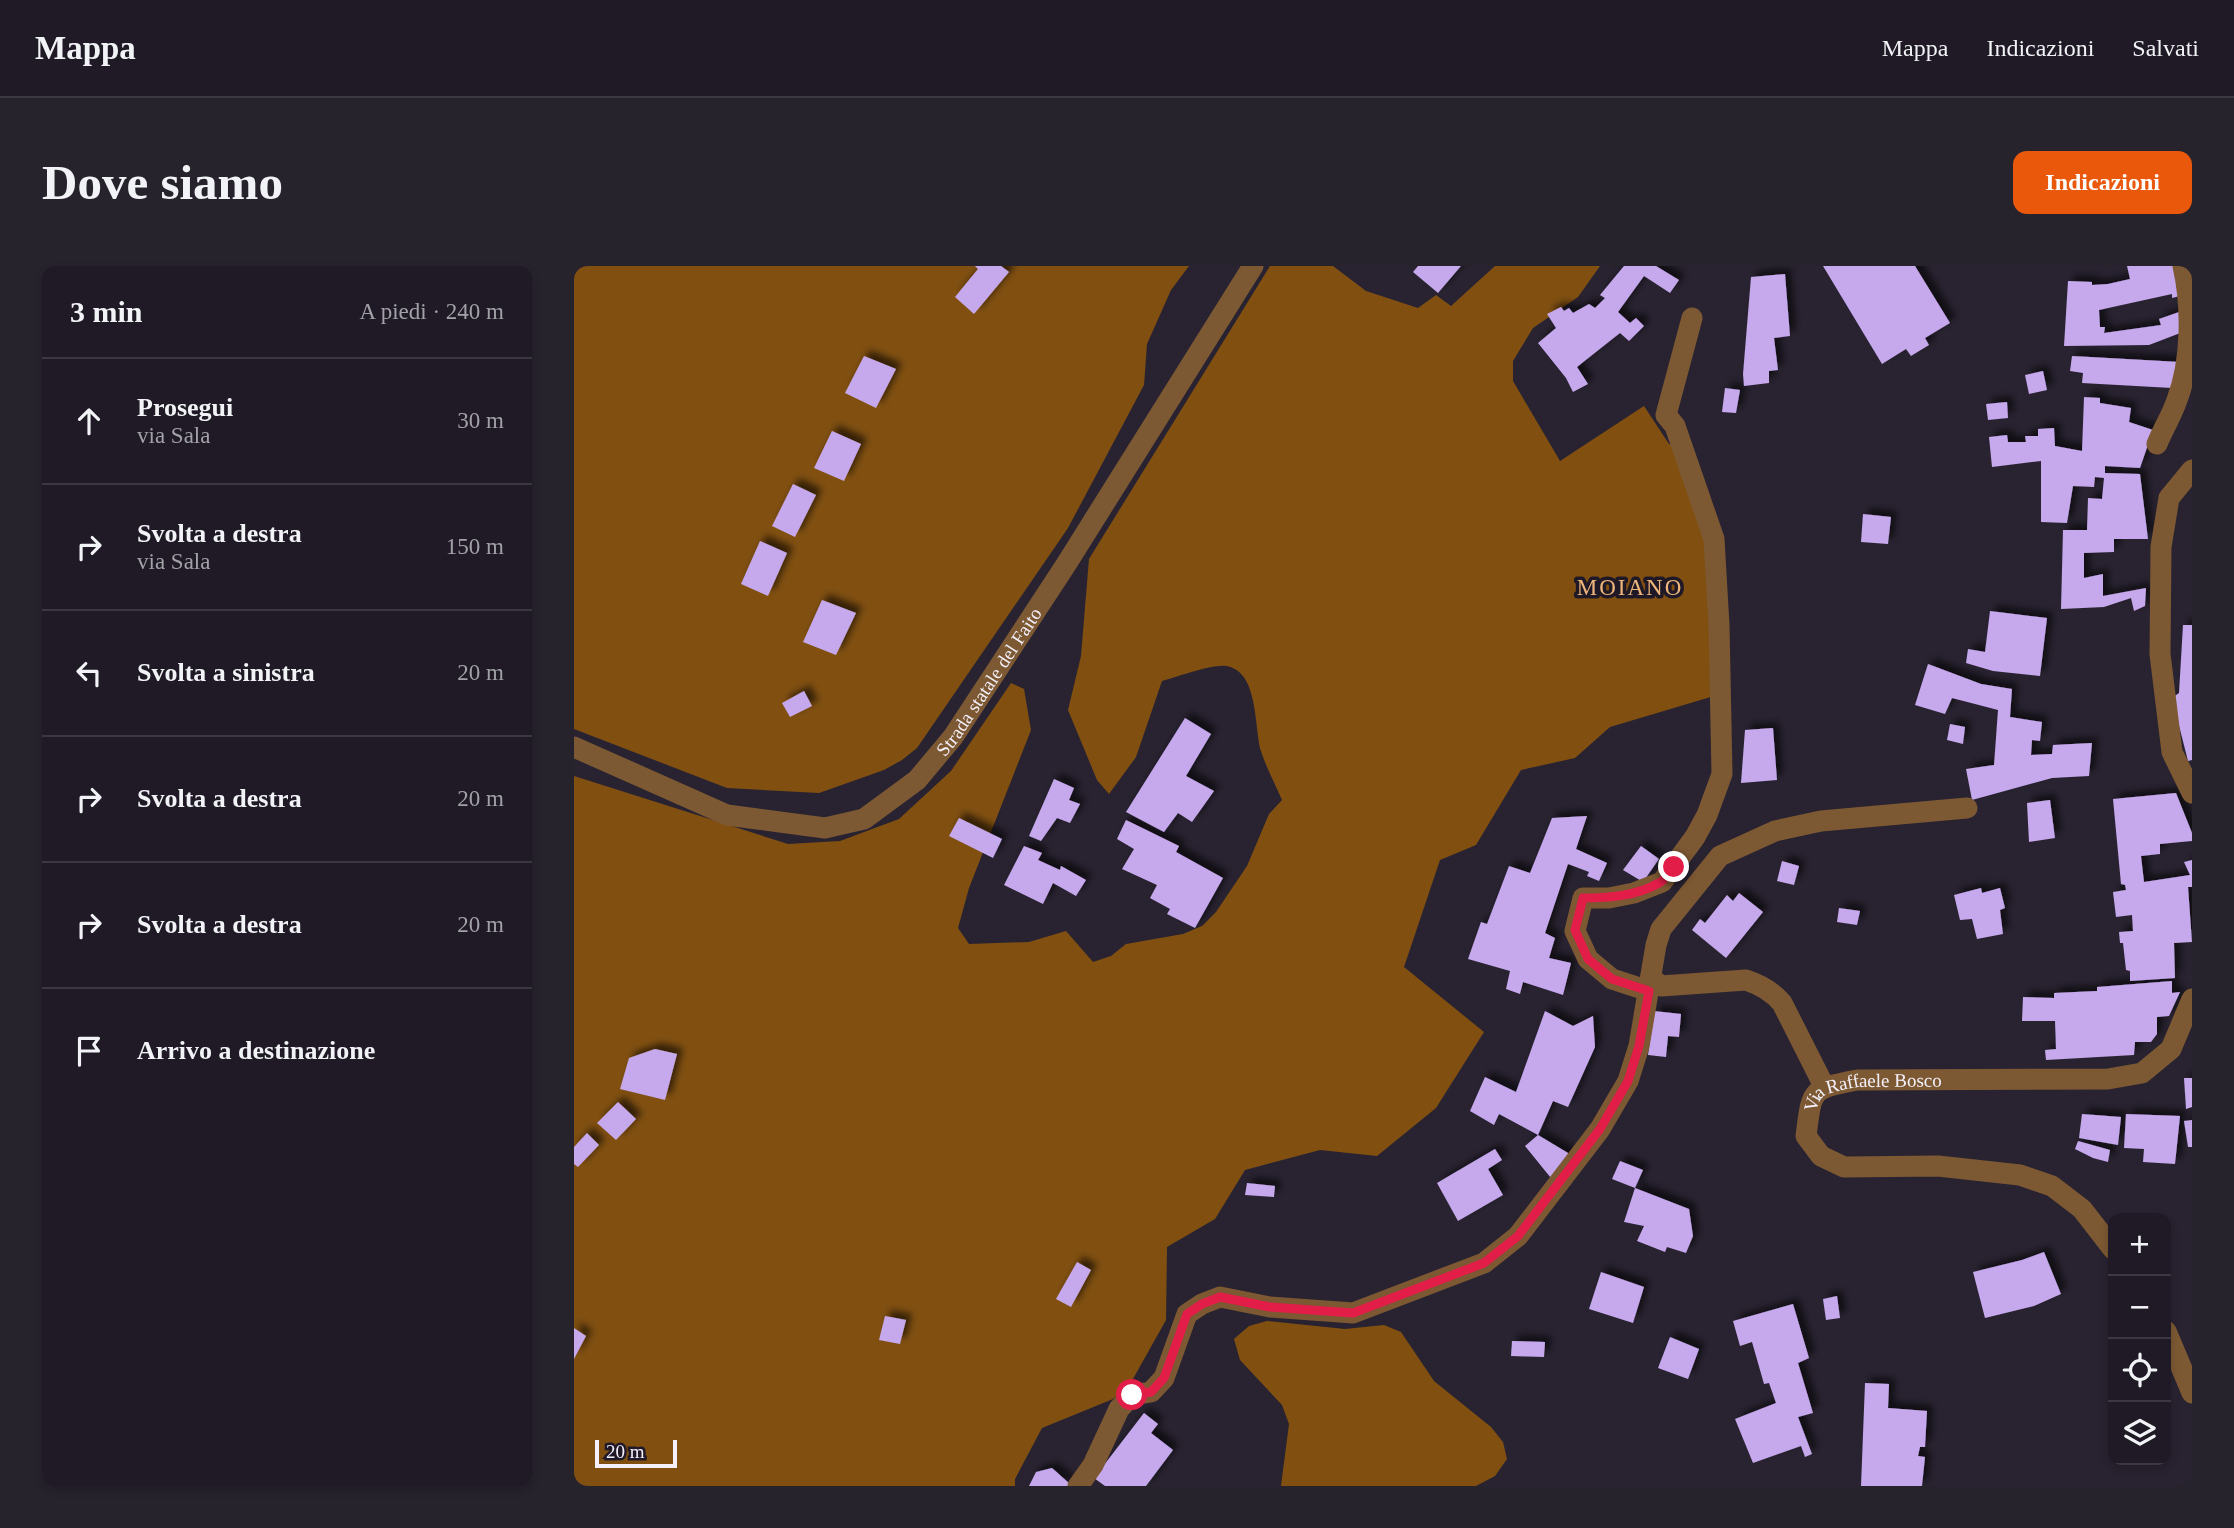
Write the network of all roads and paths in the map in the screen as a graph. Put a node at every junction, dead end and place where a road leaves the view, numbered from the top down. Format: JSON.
{"nodes":[{"id":1,"x":1253,"y":266,"type":"edge"},
{"id":2,"x":2188,"y":279,"type":"edge"},
{"id":3,"x":1692,"y":318,"type":"dead end"},
{"id":4,"x":2157,"y":444,"type":"dead end"},
{"id":5,"x":2192,"y":470,"type":"edge"},
{"id":6,"x":574,"y":747,"type":"edge"},
{"id":7,"x":2192,"y":793,"type":"edge"},
{"id":8,"x":1966,"y":808,"type":"dead end"},
{"id":9,"x":1650,"y":985,"type":"junction"},
{"id":10,"x":2192,"y":999,"type":"edge"},
{"id":11,"x":1824,"y":1086,"type":"junction"},
{"id":12,"x":2108,"y":1243,"type":"edge"},
{"id":13,"x":2169,"y":1339,"type":"edge"},
{"id":14,"x":2192,"y":1393,"type":"edge"},
{"id":15,"x":1078,"y":1486,"type":"edge"}],
"edges":[{"from":1,"to":6,"type":"street","name":"Strada statale del Faito"},
{"from":2,"to":4,"type":"street"},
{"from":3,"to":9,"type":"street"},
{"from":5,"to":7,"type":"street"},
{"from":8,"to":9,"type":"street"},
{"from":9,"to":11,"type":"street"},
{"from":9,"to":15,"type":"street"},
{"from":10,"to":11,"type":"street","name":"Via Raffaele Bosco"},
{"from":11,"to":12,"type":"street","name":"Via Raffaele Bosco"},
{"from":13,"to":14,"type":"street"}]}
